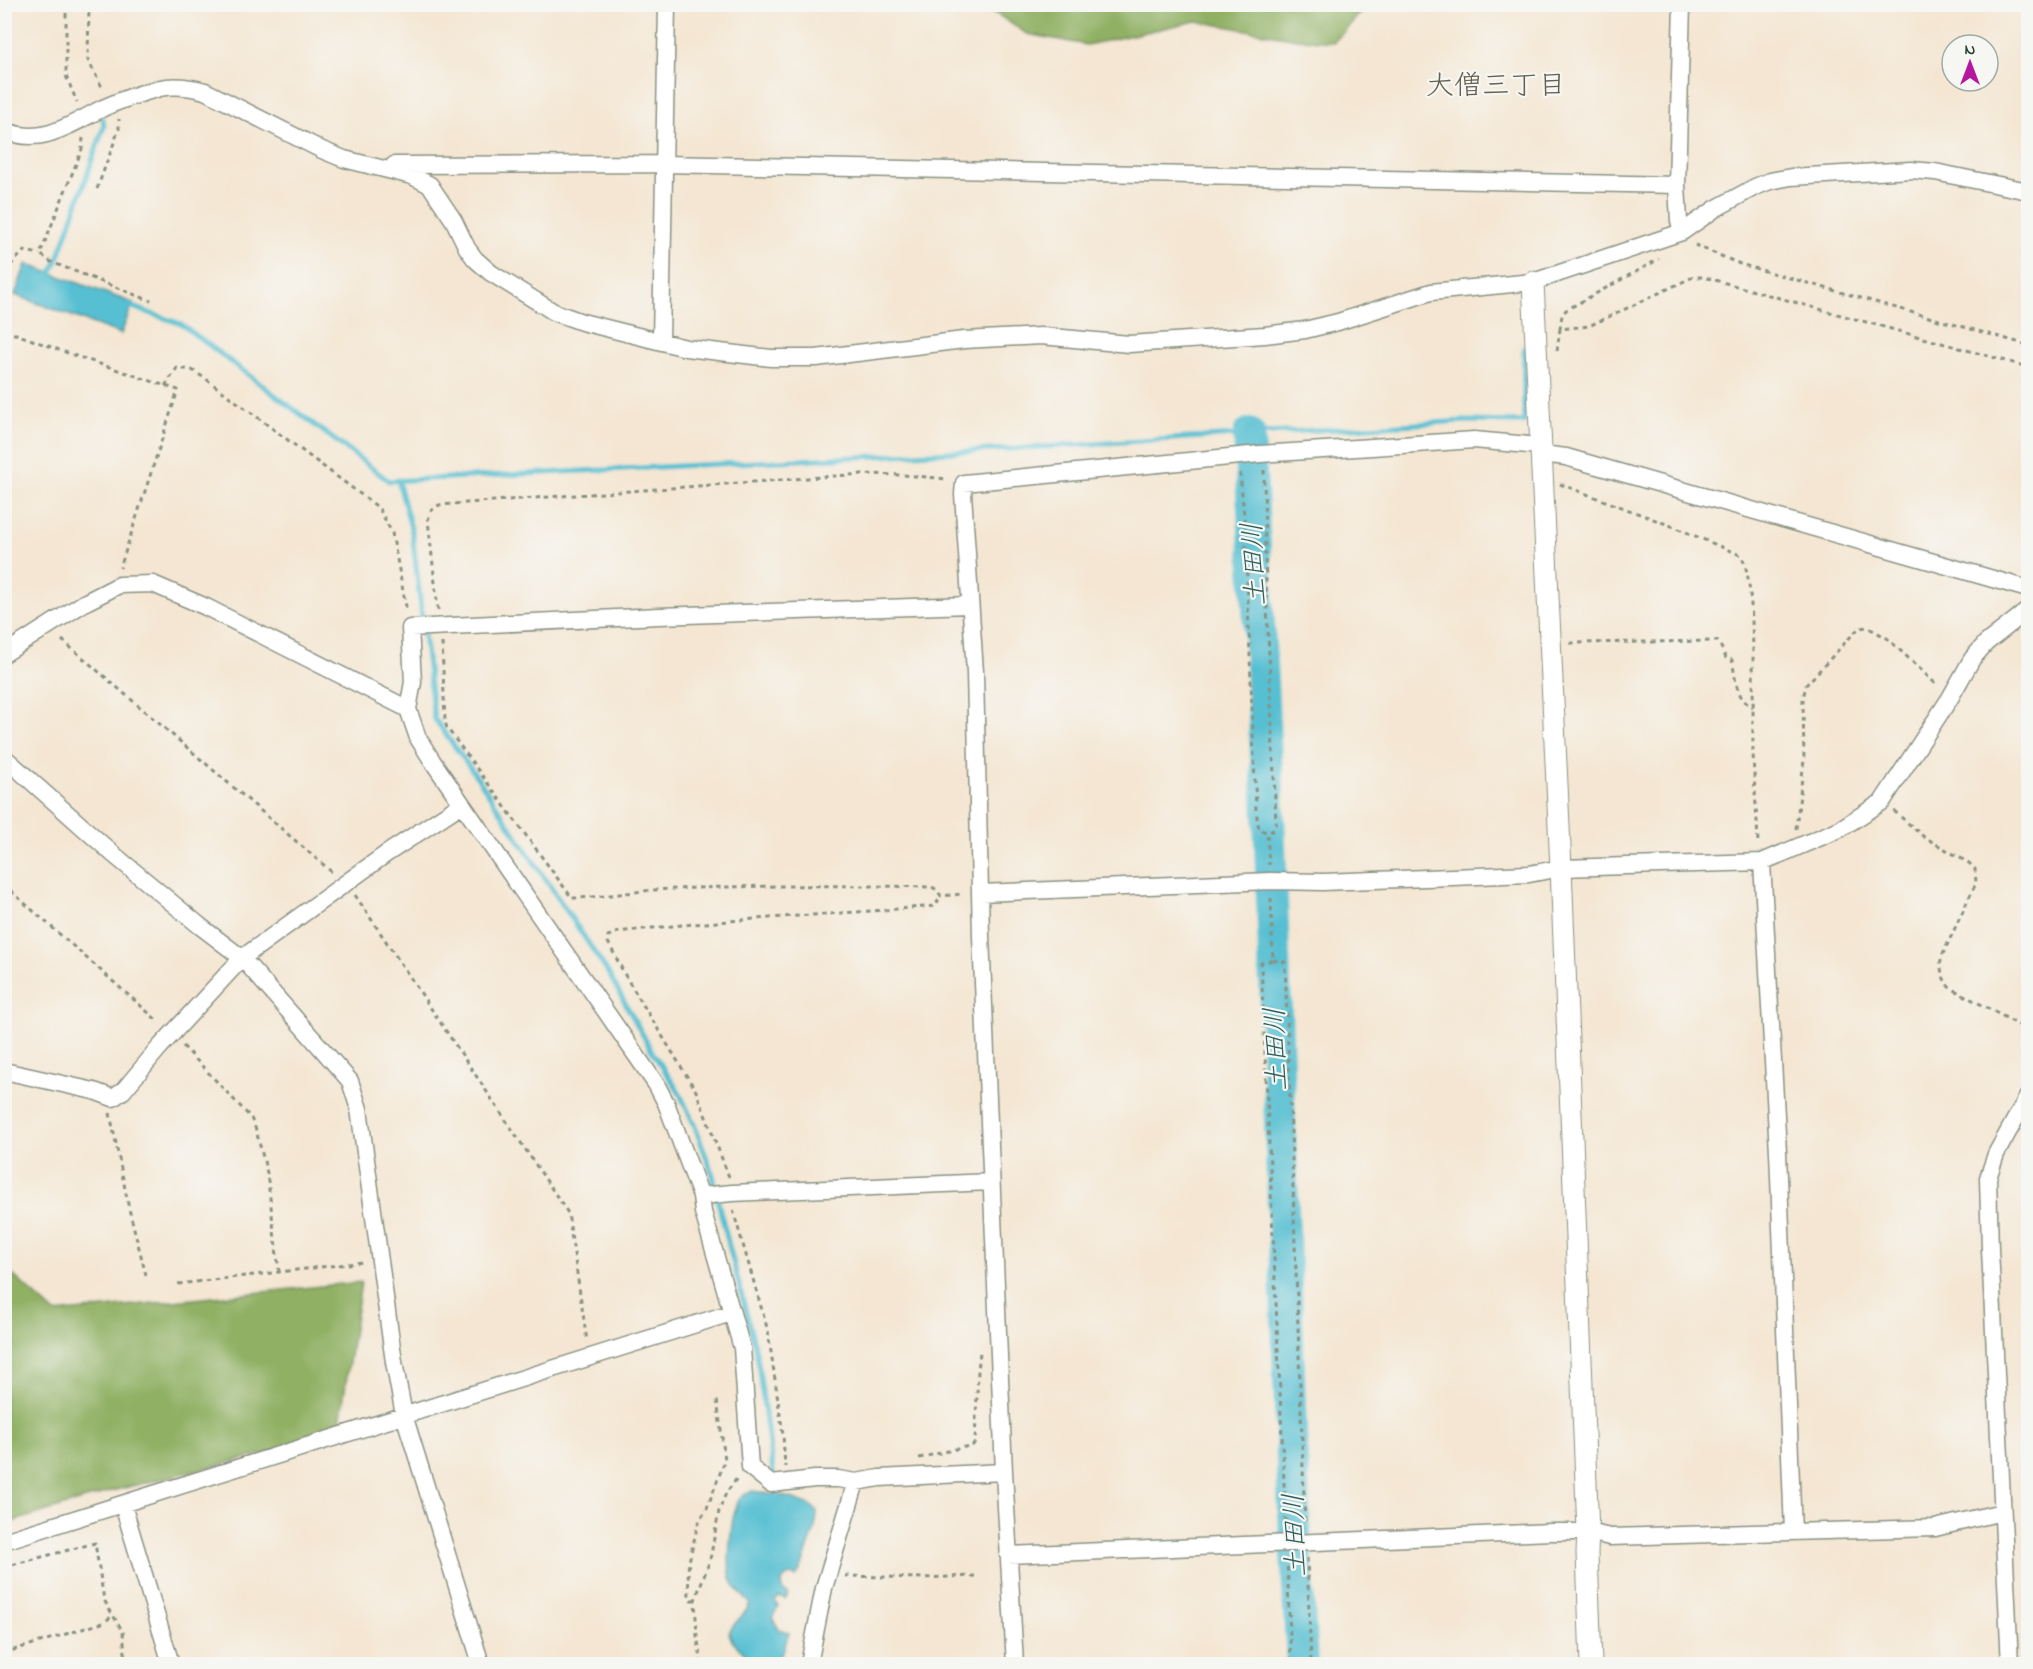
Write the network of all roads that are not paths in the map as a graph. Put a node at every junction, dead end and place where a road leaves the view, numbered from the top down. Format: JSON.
{"nodes":[{"id":1,"x":667,"y":4,"type":"edge"},
{"id":2,"x":1682,"y":4,"type":"edge"},
{"id":3,"x":4,"y":130,"type":"edge"},
{"id":4,"x":663,"y":164,"type":"junction"},
{"id":5,"x":373,"y":165,"type":"junction"},
{"id":6,"x":1677,"y":184,"type":"junction"},
{"id":7,"x":2028,"y":191,"type":"edge"},
{"id":8,"x":1680,"y":233,"type":"junction"},
{"id":9,"x":1533,"y":282,"type":"junction"},
{"id":10,"x":661,"y":342,"type":"junction"},
{"id":11,"x":1541,"y":450,"type":"junction"},
{"id":12,"x":2028,"y":588,"type":"edge"},
{"id":13,"x":969,"y":605,"type":"junction"},
{"id":14,"x":2028,"y":610,"type":"edge"},
{"id":15,"x":4,"y":654,"type":"edge"},
{"id":16,"x":408,"y":709,"type":"junction"},
{"id":17,"x":4,"y":757,"type":"edge"},
{"id":18,"x":462,"y":804,"type":"junction"},
{"id":19,"x":1761,"y":862,"type":"junction"},
{"id":20,"x":1561,"y":868,"type":"junction"},
{"id":21,"x":980,"y":893,"type":"junction"},
{"id":22,"x":242,"y":957,"type":"junction"},
{"id":23,"x":4,"y":1071,"type":"edge"},
{"id":24,"x":2028,"y":1096,"type":"edge"},
{"id":25,"x":992,"y":1182,"type":"junction"},
{"id":26,"x":701,"y":1196,"type":"junction"},
{"id":27,"x":731,"y":1313,"type":"junction"},
{"id":28,"x":404,"y":1415,"type":"junction"},
{"id":29,"x":1004,"y":1472,"type":"junction"},
{"id":30,"x":856,"y":1482,"type":"junction"},
{"id":31,"x":123,"y":1504,"type":"junction"},
{"id":32,"x":2002,"y":1512,"type":"junction"},
{"id":33,"x":1588,"y":1532,"type":"junction"},
{"id":34,"x":1793,"y":1532,"type":"junction"},
{"id":35,"x":4,"y":1541,"type":"edge"},
{"id":36,"x":1008,"y":1555,"type":"junction"},
{"id":37,"x":171,"y":1665,"type":"edge"},
{"id":38,"x":481,"y":1665,"type":"edge"},
{"id":39,"x":809,"y":1665,"type":"edge"},
{"id":40,"x":1015,"y":1665,"type":"edge"},
{"id":41,"x":1591,"y":1665,"type":"edge"},
{"id":42,"x":2010,"y":1665,"type":"edge"}],
"edges":[{"from":1,"to":4,"type":"street"},
{"from":2,"to":6,"type":"street"},
{"from":3,"to":5,"type":"street"},
{"from":4,"to":5,"type":"street"},
{"from":4,"to":6,"type":"street"},
{"from":4,"to":10,"type":"street"},
{"from":5,"to":10,"type":"street"},
{"from":6,"to":8,"type":"street"},
{"from":7,"to":8,"type":"street"},
{"from":8,"to":9,"type":"street"},
{"from":9,"to":10,"type":"street"},
{"from":9,"to":11,"type":"street"},
{"from":11,"to":12,"type":"street"},
{"from":11,"to":13,"type":"street"},
{"from":11,"to":20,"type":"street"},
{"from":13,"to":16,"type":"street"},
{"from":13,"to":21,"type":"street"},
{"from":14,"to":19,"type":"street"},
{"from":15,"to":16,"type":"street"},
{"from":16,"to":18,"type":"street"},
{"from":17,"to":22,"type":"street"},
{"from":18,"to":22,"type":"street"},
{"from":18,"to":26,"type":"street"},
{"from":19,"to":20,"type":"street"},
{"from":19,"to":34,"type":"street"},
{"from":20,"to":21,"type":"street"},
{"from":20,"to":33,"type":"street"},
{"from":21,"to":25,"type":"street"},
{"from":22,"to":23,"type":"street"},
{"from":22,"to":28,"type":"street"},
{"from":24,"to":32,"type":"street"},
{"from":25,"to":26,"type":"street"},
{"from":25,"to":29,"type":"street"},
{"from":26,"to":27,"type":"street"},
{"from":27,"to":28,"type":"street"},
{"from":27,"to":30,"type":"street"},
{"from":28,"to":31,"type":"street"},
{"from":28,"to":38,"type":"street"},
{"from":29,"to":30,"type":"street"},
{"from":29,"to":36,"type":"street"},
{"from":30,"to":39,"type":"street"},
{"from":31,"to":35,"type":"street"},
{"from":31,"to":37,"type":"street"},
{"from":32,"to":34,"type":"street"},
{"from":32,"to":42,"type":"street"},
{"from":33,"to":34,"type":"street"},
{"from":33,"to":36,"type":"street"},
{"from":33,"to":41,"type":"street"},
{"from":36,"to":40,"type":"street"}]}
